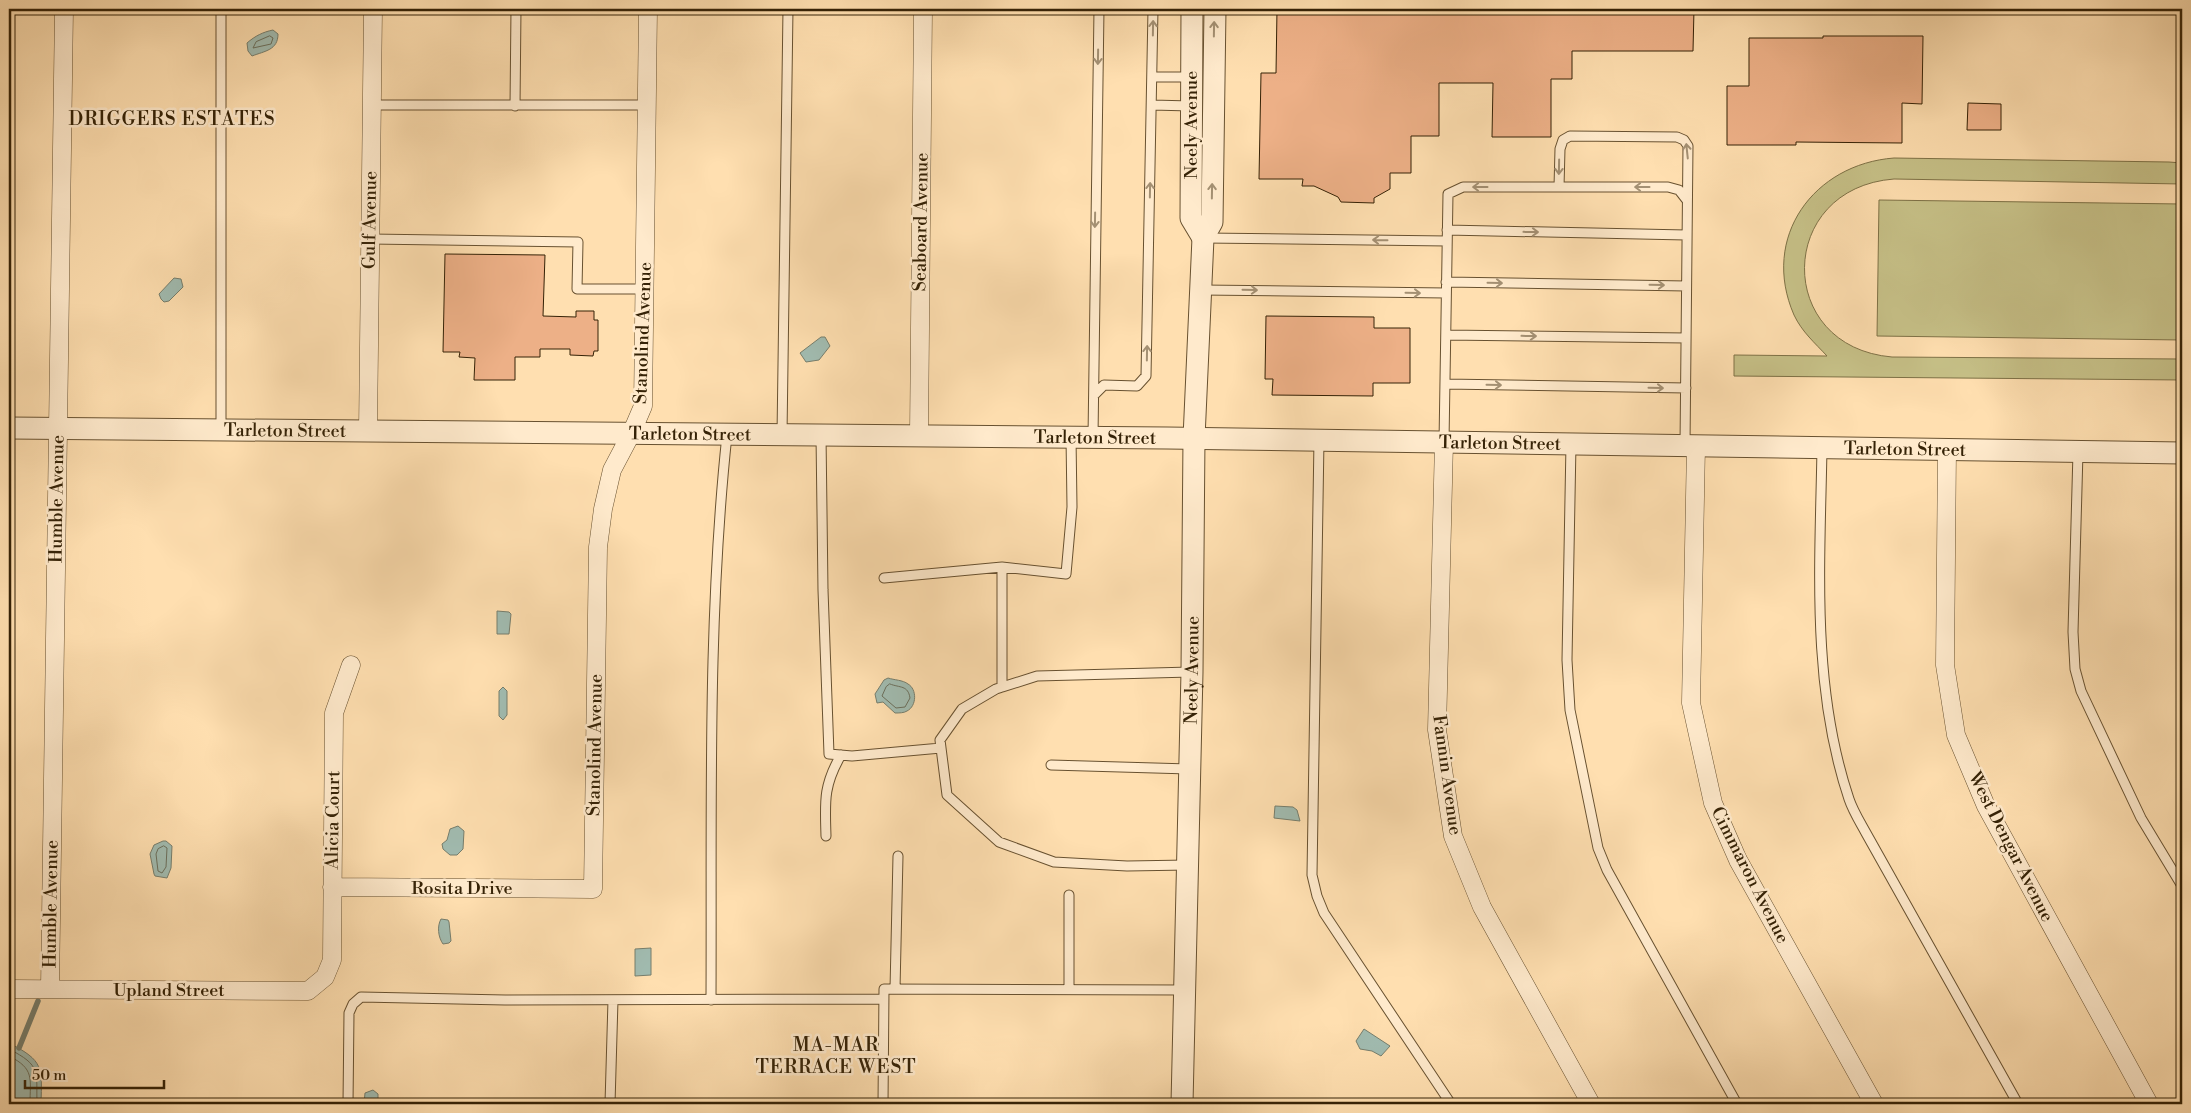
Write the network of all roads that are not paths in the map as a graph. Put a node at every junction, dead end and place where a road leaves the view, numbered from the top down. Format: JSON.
{"nodes":[{"id":1,"x":64,"y":9,"type":"edge"},
{"id":2,"x":221,"y":9,"type":"edge"},
{"id":3,"x":373,"y":9,"type":"edge"},
{"id":4,"x":516,"y":9,"type":"edge"},
{"id":5,"x":648,"y":9,"type":"edge"},
{"id":6,"x":788,"y":9,"type":"edge"},
{"id":7,"x":923,"y":9,"type":"edge"},
{"id":8,"x":1099,"y":9,"type":"edge"},
{"id":9,"x":1153,"y":9,"type":"edge"},
{"id":10,"x":1192,"y":9,"type":"edge"},
{"id":11,"x":1214,"y":9,"type":"edge"},
{"id":12,"x":1152,"y":77,"type":"junction"},
{"id":13,"x":1191,"y":77,"type":"junction"},
{"id":14,"x":647,"y":105,"type":"junction"},
{"id":15,"x":1152,"y":105,"type":"junction"},
{"id":16,"x":372,"y":106,"type":"junction"},
{"id":17,"x":515,"y":106,"type":"junction"},
{"id":18,"x":1190,"y":106,"type":"junction"},
{"id":19,"x":1559,"y":187,"type":"junction"},
{"id":20,"x":1686,"y":199,"type":"junction"},
{"id":21,"x":1447,"y":230,"type":"junction"},
{"id":22,"x":1686,"y":235,"type":"junction"},
{"id":23,"x":1203,"y":238,"type":"junction"},
{"id":24,"x":370,"y":239,"type":"junction"},
{"id":25,"x":1447,"y":241,"type":"junction"},
{"id":26,"x":1446,"y":282,"type":"junction"},
{"id":27,"x":1686,"y":286,"type":"junction"},
{"id":28,"x":644,"y":289,"type":"junction"},
{"id":29,"x":1202,"y":290,"type":"junction"},
{"id":30,"x":1446,"y":293,"type":"junction"},
{"id":31,"x":1446,"y":335,"type":"junction"},
{"id":32,"x":1686,"y":338,"type":"junction"},
{"id":33,"x":1445,"y":384,"type":"junction"},
{"id":34,"x":1686,"y":388,"type":"junction"},
{"id":35,"x":1094,"y":395,"type":"junction"},
{"id":36,"x":9,"y":428,"type":"edge"},
{"id":37,"x":58,"y":428,"type":"junction"},
{"id":38,"x":221,"y":430,"type":"junction"},
{"id":39,"x":368,"y":431,"type":"junction"},
{"id":40,"x":632,"y":434,"type":"junction"},
{"id":41,"x":727,"y":434,"type":"junction"},
{"id":42,"x":782,"y":435,"type":"junction"},
{"id":43,"x":821,"y":435,"type":"junction"},
{"id":44,"x":919,"y":435,"type":"junction"},
{"id":45,"x":1071,"y":437,"type":"junction"},
{"id":46,"x":1093,"y":437,"type":"junction"},
{"id":47,"x":1194,"y":438,"type":"junction"},
{"id":48,"x":1319,"y":440,"type":"junction"},
{"id":49,"x":1444,"y":442,"type":"junction"},
{"id":50,"x":1571,"y":444,"type":"junction"},
{"id":51,"x":1690,"y":446,"type":"junction"},
{"id":52,"x":1822,"y":448,"type":"junction"},
{"id":53,"x":1948,"y":449,"type":"junction"},
{"id":54,"x":2078,"y":452,"type":"junction"},
{"id":55,"x":2182,"y":453,"type":"edge"},
{"id":56,"x":1002,"y":566,"type":"junction"},
{"id":57,"x":884,"y":578,"type":"dead end"},
{"id":58,"x":351,"y":665,"type":"dead end"},
{"id":59,"x":1192,"y":672,"type":"junction"},
{"id":60,"x":1002,"y":687,"type":"junction"},
{"id":61,"x":940,"y":748,"type":"junction"},
{"id":62,"x":841,"y":756,"type":"junction"},
{"id":63,"x":1051,"y":765,"type":"dead end"},
{"id":64,"x":1190,"y":769,"type":"junction"},
{"id":65,"x":826,"y":836,"type":"dead end"},
{"id":66,"x":898,"y":856,"type":"dead end"},
{"id":67,"x":1188,"y":864,"type":"junction"},
{"id":68,"x":2182,"y":886,"type":"edge"},
{"id":69,"x":332,"y":887,"type":"junction"},
{"id":70,"x":592,"y":889,"type":"joint"},
{"id":71,"x":1069,"y":895,"type":"dead end"},
{"id":72,"x":325,"y":977,"type":"joint"},
{"id":73,"x":9,"y":989,"type":"edge"},
{"id":74,"x":50,"y":989,"type":"junction"},
{"id":75,"x":1069,"y":989,"type":"junction"},
{"id":76,"x":895,"y":990,"type":"junction"},
{"id":77,"x":1184,"y":990,"type":"junction"},
{"id":78,"x":884,"y":999,"type":"junction"},
{"id":79,"x":613,"y":1000,"type":"junction"},
{"id":80,"x":711,"y":1000,"type":"junction"},
{"id":81,"x":348,"y":1104,"type":"edge"},
{"id":82,"x":610,"y":1104,"type":"edge"},
{"id":83,"x":883,"y":1104,"type":"edge"},
{"id":84,"x":1182,"y":1104,"type":"edge"},
{"id":85,"x":1450,"y":1104,"type":"edge"},
{"id":86,"x":1591,"y":1104,"type":"edge"},
{"id":87,"x":1737,"y":1104,"type":"edge"},
{"id":88,"x":1874,"y":1104,"type":"edge"},
{"id":89,"x":2018,"y":1104,"type":"edge"},
{"id":90,"x":2149,"y":1104,"type":"edge"}],
"edges":[{"from":1,"to":37,"type":"street","name":"Humble Avenue"},
{"from":2,"to":38,"type":"lane"},
{"from":3,"to":16,"type":"street","name":"Gulf Avenue"},
{"from":4,"to":17,"type":"lane"},
{"from":5,"to":14,"type":"street","name":"Stanolind Avenue"},
{"from":6,"to":42,"type":"lane"},
{"from":7,"to":44,"type":"street","name":"Seaboard Avenue"},
{"from":8,"to":35,"type":"lane","one_way":true},
{"from":12,"to":9,"type":"lane","one_way":true},
{"from":10,"to":13,"type":"street","name":"Neely Avenue"},
{"from":23,"to":11,"type":"street","name":"Neely Avenue","one_way":true},
{"from":12,"to":13,"type":"lane"},
{"from":12,"to":15,"type":"lane"},
{"from":13,"to":18,"type":"street","name":"Neely Avenue"},
{"from":14,"to":17,"type":"lane"},
{"from":14,"to":28,"type":"street","name":"Stanolind Avenue"},
{"from":15,"to":18,"type":"lane"},
{"from":35,"to":15,"type":"lane","one_way":true},
{"from":16,"to":17,"type":"lane"},
{"from":16,"to":24,"type":"street","name":"Gulf Avenue"},
{"from":18,"to":23,"type":"street","name":"Neely Avenue"},
{"from":20,"to":19,"type":"lane","one_way":true},
{"from":20,"to":19,"type":"lane","one_way":true},
{"from":19,"to":21,"type":"lane","one_way":true},
{"from":20,"to":22,"type":"lane"},
{"from":21,"to":22,"type":"lane","one_way":true},
{"from":21,"to":25,"type":"lane"},
{"from":22,"to":27,"type":"lane"},
{"from":25,"to":23,"type":"lane","one_way":true},
{"from":23,"to":29,"type":"street","name":"Neely Avenue"},
{"from":24,"to":28,"type":"lane"},
{"from":24,"to":39,"type":"street","name":"Gulf Avenue"},
{"from":25,"to":26,"type":"lane"},
{"from":26,"to":27,"type":"lane","one_way":true},
{"from":26,"to":30,"type":"lane"},
{"from":27,"to":32,"type":"lane"},
{"from":28,"to":40,"type":"street","name":"Stanolind Avenue"},
{"from":29,"to":30,"type":"lane","one_way":true},
{"from":29,"to":47,"type":"street","name":"Neely Avenue"},
{"from":30,"to":31,"type":"lane"},
{"from":31,"to":32,"type":"lane","one_way":true},
{"from":31,"to":33,"type":"lane"},
{"from":32,"to":34,"type":"lane"},
{"from":33,"to":34,"type":"lane","one_way":true},
{"from":33,"to":49,"type":"lane"},
{"from":34,"to":51,"type":"lane"},
{"from":35,"to":46,"type":"lane"},
{"from":36,"to":37,"type":"street","name":"Tarleton Street"},
{"from":37,"to":38,"type":"street","name":"Tarleton Street"},
{"from":37,"to":74,"type":"street","name":"Humble Avenue"},
{"from":38,"to":39,"type":"street","name":"Tarleton Street"},
{"from":39,"to":40,"type":"street","name":"Tarleton Street"},
{"from":40,"to":41,"type":"street","name":"Tarleton Street"},
{"from":40,"to":70,"type":"street","name":"Stanolind Avenue"},
{"from":41,"to":42,"type":"street","name":"Tarleton Street"},
{"from":41,"to":80,"type":"lane"},
{"from":42,"to":43,"type":"street","name":"Tarleton Street"},
{"from":43,"to":44,"type":"street","name":"Tarleton Street"},
{"from":43,"to":62,"type":"lane"},
{"from":44,"to":45,"type":"street","name":"Tarleton Street"},
{"from":45,"to":46,"type":"street","name":"Tarleton Street"},
{"from":45,"to":56,"type":"lane"},
{"from":46,"to":47,"type":"street","name":"Tarleton Street"},
{"from":47,"to":48,"type":"street","name":"Tarleton Street"},
{"from":47,"to":59,"type":"street","name":"Neely Avenue"},
{"from":48,"to":49,"type":"street","name":"Tarleton Street"},
{"from":48,"to":85,"type":"lane"},
{"from":49,"to":50,"type":"street","name":"Tarleton Street"},
{"from":49,"to":86,"type":"street","name":"Fannin Avenue"},
{"from":50,"to":51,"type":"street","name":"Tarleton Street"},
{"from":50,"to":87,"type":"lane"},
{"from":51,"to":52,"type":"street","name":"Tarleton Street"},
{"from":51,"to":88,"type":"street","name":"Cimmaron Avenue"},
{"from":52,"to":53,"type":"street","name":"Tarleton Street"},
{"from":52,"to":89,"type":"lane"},
{"from":53,"to":54,"type":"street","name":"Tarleton Street"},
{"from":53,"to":90,"type":"street","name":"West Dengar Avenue"},
{"from":54,"to":55,"type":"street","name":"Tarleton Street"},
{"from":54,"to":68,"type":"lane"},
{"from":56,"to":57,"type":"lane"},
{"from":56,"to":60,"type":"lane"},
{"from":58,"to":69,"type":"street","name":"Alicia Court"},
{"from":59,"to":60,"type":"lane"},
{"from":59,"to":64,"type":"street","name":"Neely Avenue"},
{"from":60,"to":61,"type":"lane"},
{"from":61,"to":62,"type":"lane"},
{"from":61,"to":67,"type":"lane"},
{"from":62,"to":65,"type":"lane"},
{"from":63,"to":64,"type":"lane"},
{"from":64,"to":67,"type":"street","name":"Neely Avenue"},
{"from":66,"to":76,"type":"lane"},
{"from":67,"to":77,"type":"street","name":"Neely Avenue"},
{"from":69,"to":70,"type":"street","name":"Rosita Drive"},
{"from":69,"to":72,"type":"street","name":"Alicia Court"},
{"from":71,"to":75,"type":"lane"},
{"from":72,"to":74,"type":"street","name":"Upland Street"},
{"from":73,"to":74,"type":"street","name":"Upland Street"},
{"from":75,"to":76,"type":"lane"},
{"from":75,"to":77,"type":"lane"},
{"from":76,"to":78,"type":"lane"},
{"from":77,"to":84,"type":"street","name":"Neely Avenue"},
{"from":78,"to":80,"type":"lane"},
{"from":78,"to":83,"type":"lane"},
{"from":79,"to":80,"type":"lane"},
{"from":79,"to":81,"type":"lane"},
{"from":79,"to":82,"type":"lane"}]}
